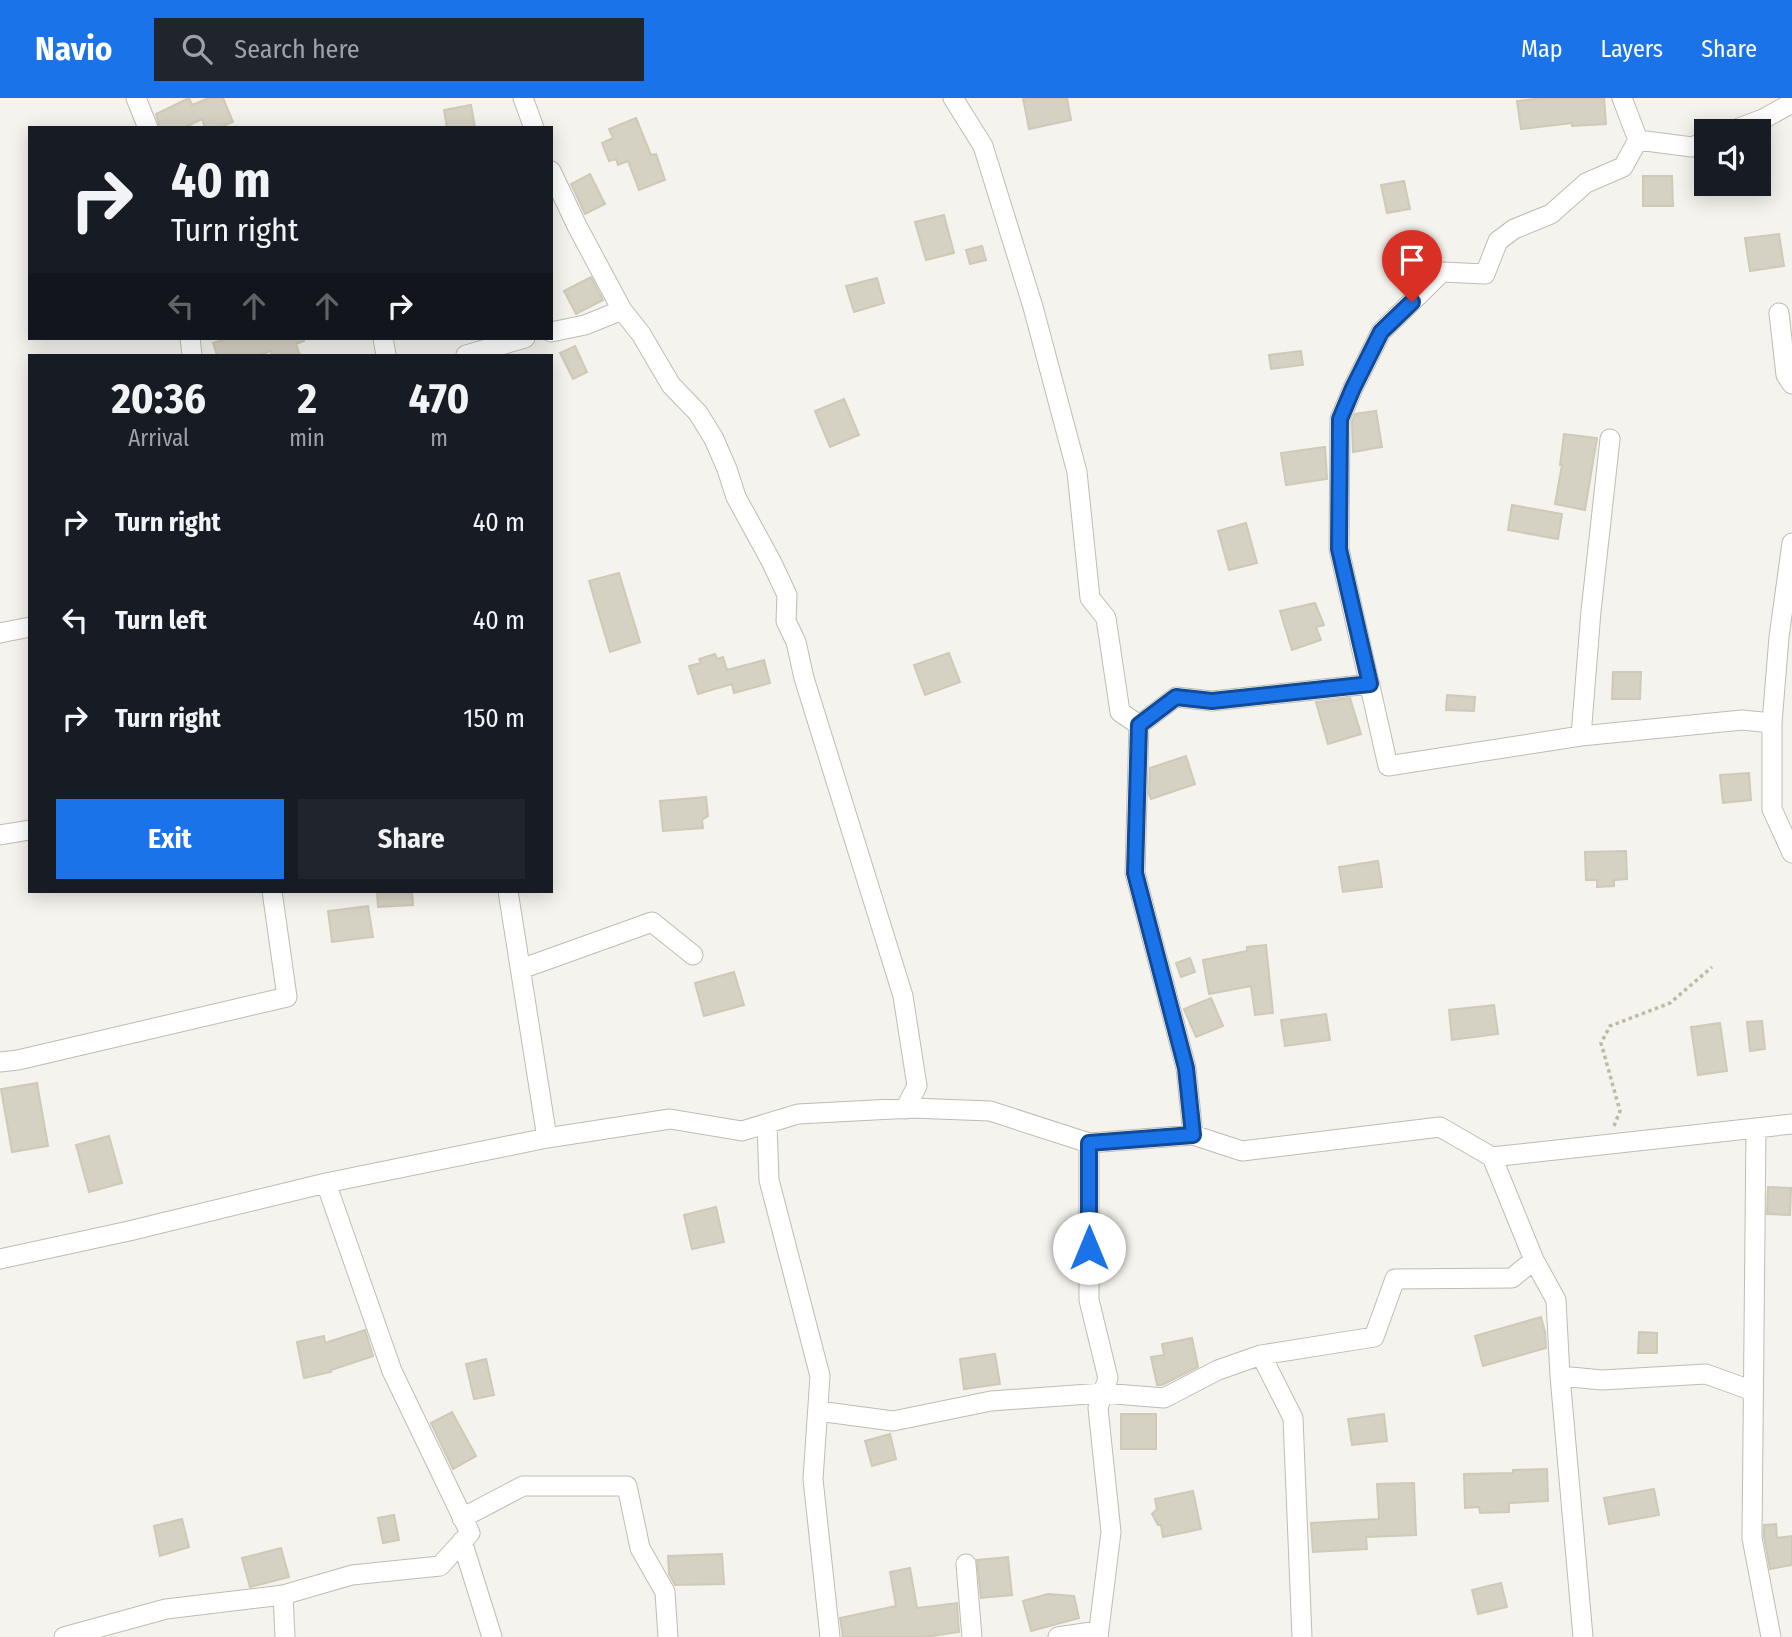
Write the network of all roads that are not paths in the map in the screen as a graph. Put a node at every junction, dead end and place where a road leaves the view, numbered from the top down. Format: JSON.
{"nodes":[{"id":1,"x":136,"y":98,"type":"edge"},
{"id":2,"x":523,"y":98,"type":"edge"},
{"id":3,"x":953,"y":98,"type":"edge"},
{"id":4,"x":1622,"y":98,"type":"edge"},
{"id":5,"x":1792,"y":103,"type":"edge"},
{"id":6,"x":1763,"y":119,"type":"edge"},
{"id":7,"x":147,"y":126,"type":"edge"},
{"id":8,"x":533,"y":126,"type":"edge"},
{"id":9,"x":1638,"y":141,"type":"junction"},
{"id":10,"x":1694,"y":145,"type":"edge"},
{"id":11,"x":553,"y":175,"type":"edge"},
{"id":12,"x":622,"y":310,"type":"junction"},
{"id":13,"x":1779,"y":313,"type":"dead end"},
{"id":14,"x":553,"y":332,"type":"edge"},
{"id":15,"x":518,"y":340,"type":"edge"},
{"id":16,"x":469,"y":354,"type":"edge"},
{"id":17,"x":1792,"y":384,"type":"edge"},
{"id":18,"x":1610,"y":439,"type":"dead end"},
{"id":19,"x":1792,"y":543,"type":"edge"},
{"id":20,"x":28,"y":627,"type":"edge"},
{"id":21,"x":0,"y":633,"type":"edge"},
{"id":22,"x":1370,"y":684,"type":"junction"},
{"id":23,"x":1772,"y":723,"type":"junction"},
{"id":24,"x":1139,"y":725,"type":"junction"},
{"id":25,"x":1581,"y":736,"type":"junction"},
{"id":26,"x":28,"y":830,"type":"edge"},
{"id":27,"x":0,"y":835,"type":"edge"},
{"id":28,"x":1792,"y":853,"type":"edge"},
{"id":29,"x":272,"y":893,"type":"edge"},
{"id":30,"x":508,"y":893,"type":"edge"},
{"id":31,"x":693,"y":955,"type":"dead end"},
{"id":32,"x":520,"y":969,"type":"junction"},
{"id":33,"x":0,"y":1062,"type":"edge"},
{"id":34,"x":905,"y":1109,"type":"junction"},
{"id":35,"x":766,"y":1124,"type":"junction"},
{"id":36,"x":1792,"y":1124,"type":"edge"},
{"id":37,"x":1756,"y":1128,"type":"junction"},
{"id":38,"x":1193,"y":1135,"type":"junction"},
{"id":39,"x":547,"y":1138,"type":"junction"},
{"id":40,"x":1089,"y":1143,"type":"junction"},
{"id":41,"x":1492,"y":1157,"type":"junction"},
{"id":42,"x":326,"y":1183,"type":"junction"},
{"id":43,"x":0,"y":1259,"type":"edge"},
{"id":44,"x":1534,"y":1260,"type":"junction"},
{"id":45,"x":1261,"y":1355,"type":"junction"},
{"id":46,"x":1560,"y":1376,"type":"junction"},
{"id":47,"x":1753,"y":1391,"type":"junction"},
{"id":48,"x":1103,"y":1393,"type":"junction"},
{"id":49,"x":817,"y":1411,"type":"junction"},
{"id":50,"x":463,"y":1518,"type":"junction"},
{"id":51,"x":462,"y":1541,"type":"junction"},
{"id":52,"x":966,"y":1564,"type":"dead end"},
{"id":53,"x":283,"y":1595,"type":"junction"},
{"id":54,"x":1098,"y":1634,"type":"edge"},
{"id":55,"x":64,"y":1637,"type":"edge"},
{"id":56,"x":285,"y":1637,"type":"edge"},
{"id":57,"x":492,"y":1637,"type":"edge"},
{"id":58,"x":668,"y":1637,"type":"edge"},
{"id":59,"x":830,"y":1637,"type":"edge"},
{"id":60,"x":972,"y":1637,"type":"edge"},
{"id":61,"x":1058,"y":1637,"type":"edge"},
{"id":62,"x":1302,"y":1637,"type":"edge"},
{"id":63,"x":1583,"y":1637,"type":"edge"},
{"id":64,"x":1771,"y":1637,"type":"edge"}],
"edges":[{"from":1,"to":7,"type":"street"},
{"from":2,"to":8,"type":"street"},
{"from":3,"to":24,"type":"street"},
{"from":4,"to":9,"type":"street"},
{"from":5,"to":6,"type":"street"},
{"from":9,"to":10,"type":"street"},
{"from":9,"to":22,"type":"street"},
{"from":11,"to":12,"type":"street"},
{"from":12,"to":14,"type":"street"},
{"from":12,"to":34,"type":"street"},
{"from":13,"to":17,"type":"street"},
{"from":15,"to":16,"type":"street"},
{"from":18,"to":25,"type":"street"},
{"from":19,"to":23,"type":"street"},
{"from":20,"to":21,"type":"street"},
{"from":22,"to":24,"type":"street"},
{"from":22,"to":25,"type":"street"},
{"from":23,"to":25,"type":"street"},
{"from":23,"to":28,"type":"street"},
{"from":24,"to":38,"type":"street"},
{"from":26,"to":27,"type":"street"},
{"from":29,"to":33,"type":"street"},
{"from":30,"to":32,"type":"street"},
{"from":31,"to":32,"type":"street"},
{"from":32,"to":39,"type":"street"},
{"from":34,"to":35,"type":"street"},
{"from":34,"to":40,"type":"street"},
{"from":35,"to":39,"type":"street"},
{"from":35,"to":49,"type":"street"},
{"from":36,"to":37,"type":"street"},
{"from":37,"to":41,"type":"street"},
{"from":37,"to":47,"type":"street"},
{"from":38,"to":40,"type":"street"},
{"from":38,"to":41,"type":"street"},
{"from":39,"to":42,"type":"street"},
{"from":40,"to":48,"type":"street"},
{"from":41,"to":44,"type":"street"},
{"from":42,"to":43,"type":"street"},
{"from":42,"to":50,"type":"street"},
{"from":44,"to":45,"type":"street"},
{"from":44,"to":46,"type":"street"},
{"from":45,"to":48,"type":"street"},
{"from":45,"to":62,"type":"street"},
{"from":46,"to":47,"type":"street"},
{"from":46,"to":63,"type":"street"},
{"from":47,"to":64,"type":"street"},
{"from":48,"to":49,"type":"street"},
{"from":48,"to":54,"type":"street"},
{"from":49,"to":59,"type":"street"},
{"from":50,"to":51,"type":"street"},
{"from":50,"to":58,"type":"street"},
{"from":51,"to":53,"type":"street"},
{"from":51,"to":57,"type":"street"},
{"from":52,"to":60,"type":"street"},
{"from":53,"to":55,"type":"street"},
{"from":53,"to":56,"type":"street"},
{"from":54,"to":61,"type":"street"}]}
